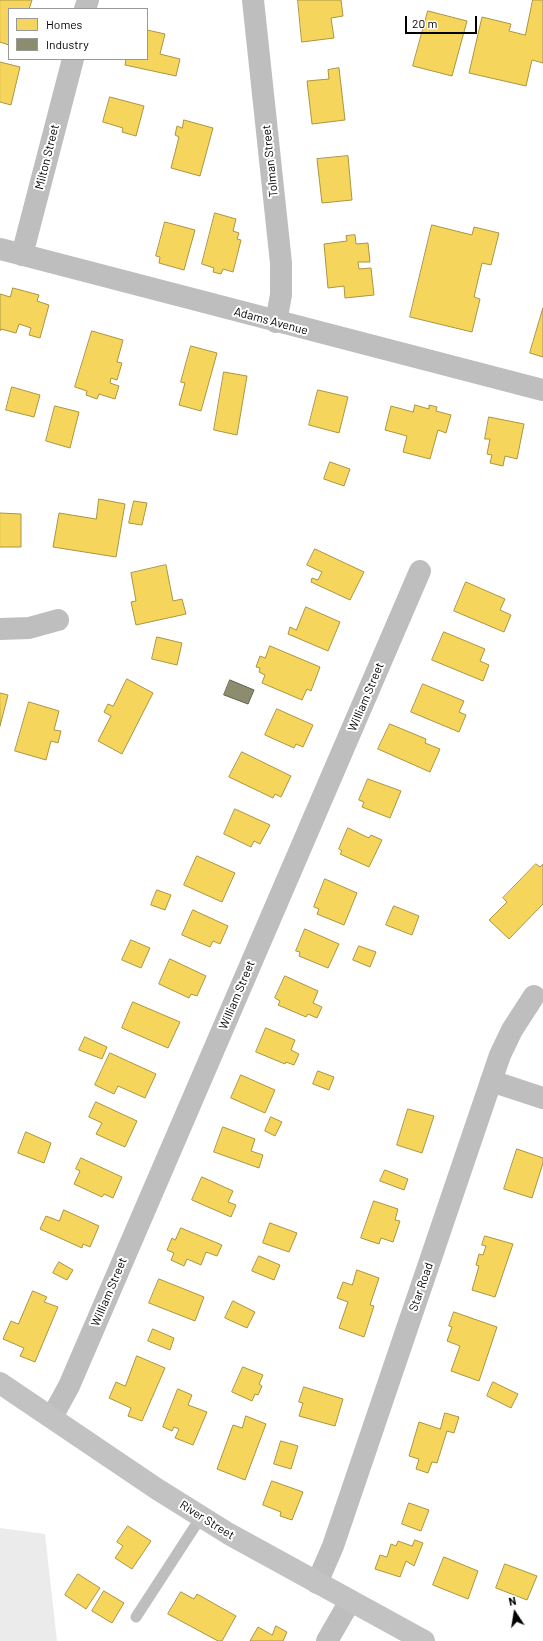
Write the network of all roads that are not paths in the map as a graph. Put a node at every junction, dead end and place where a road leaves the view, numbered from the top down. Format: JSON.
{"nodes":[{"id":1,"x":253,"y":0,"type":"edge"},
{"id":2,"x":73,"y":60,"type":"edge"},
{"id":3,"x":0,"y":249,"type":"edge"},
{"id":4,"x":22,"y":255,"type":"junction"},
{"id":5,"x":276,"y":322,"type":"junction"},
{"id":6,"x":543,"y":390,"type":"edge"},
{"id":7,"x":420,"y":571,"type":"dead end"},
{"id":8,"x":58,"y":620,"type":"dead end"},
{"id":9,"x":0,"y":629,"type":"edge"},
{"id":10,"x":534,"y":996,"type":"dead end"},
{"id":11,"x":491,"y":1081,"type":"junction"},
{"id":12,"x":543,"y":1098,"type":"edge"},
{"id":13,"x":0,"y":1383,"type":"edge"},
{"id":14,"x":52,"y":1417,"type":"junction"},
{"id":15,"x":201,"y":1517,"type":"junction"},
{"id":16,"x":316,"y":1583,"type":"junction"},
{"id":17,"x":350,"y":1601,"type":"junction"},
{"id":18,"x":136,"y":1617,"type":"dead end"},
{"id":19,"x":328,"y":1641,"type":"edge"},
{"id":20,"x":424,"y":1641,"type":"edge"}],
"edges":[{"from":1,"to":5,"type":"street","name":"Tolman Street"},
{"from":2,"to":4,"type":"street","name":"Milton Street"},
{"from":3,"to":4,"type":"street","name":"Adams Avenue"},
{"from":4,"to":5,"type":"street","name":"Adams Avenue"},
{"from":5,"to":6,"type":"street","name":"Adams Avenue"},
{"from":7,"to":14,"type":"street","name":"William Street"},
{"from":8,"to":9,"type":"street"},
{"from":10,"to":11,"type":"street","name":"Star Road"},
{"from":11,"to":12,"type":"street"},
{"from":11,"to":16,"type":"street","name":"Star Road"},
{"from":13,"to":14,"type":"street","name":"River Street"},
{"from":14,"to":15,"type":"street","name":"River Street"},
{"from":15,"to":16,"type":"street","name":"River Street"},
{"from":15,"to":18,"type":"lane"},
{"from":16,"to":17,"type":"street","name":"River Street"},
{"from":17,"to":19,"type":"street"},
{"from":17,"to":20,"type":"street","name":"River Street"}]}
